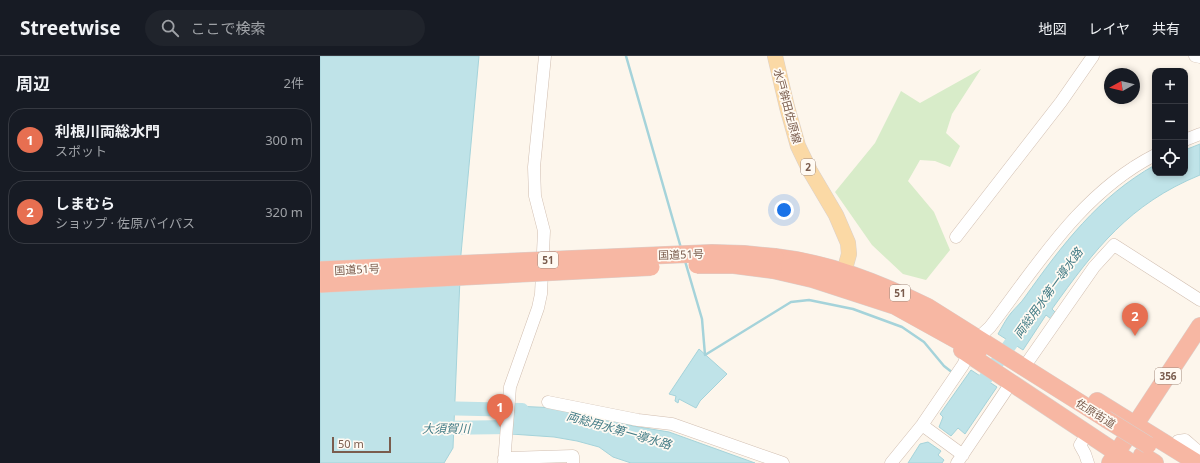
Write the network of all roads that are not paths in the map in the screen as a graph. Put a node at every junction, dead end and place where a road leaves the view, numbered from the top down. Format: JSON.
{"nodes":[{"id":1,"x":545,"y":56,"type":"edge"},
{"id":2,"x":775,"y":56,"type":"edge"},
{"id":3,"x":1093,"y":56,"type":"edge"},
{"id":4,"x":1195,"y":56,"type":"edge"},
{"id":5,"x":1200,"y":57,"type":"edge"},
{"id":6,"x":1200,"y":134,"type":"edge"},
{"id":7,"x":1188,"y":139,"type":"edge"},
{"id":8,"x":1152,"y":157,"type":"edge"},
{"id":9,"x":956,"y":237,"type":"dead end"},
{"id":10,"x":774,"y":264,"type":"junction"},
{"id":11,"x":320,"y":270,"type":"edge"},
{"id":12,"x":842,"y":280,"type":"junction"},
{"id":13,"x":320,"y":284,"type":"edge"},
{"id":14,"x":1200,"y":300,"type":"edge"},
{"id":15,"x":1200,"y":326,"type":"edge"},
{"id":16,"x":977,"y":346,"type":"junction"},
{"id":17,"x":1015,"y":369,"type":"junction"},
{"id":18,"x":548,"y":402,"type":"dead end"},
{"id":19,"x":922,"y":425,"type":"junction"},
{"id":20,"x":1136,"y":425,"type":"junction"},
{"id":21,"x":1098,"y":427,"type":"junction"},
{"id":22,"x":1200,"y":453,"type":"edge"},
{"id":23,"x":1175,"y":455,"type":"edge"},
{"id":24,"x":1144,"y":457,"type":"edge"},
{"id":25,"x":1113,"y":458,"type":"edge"},
{"id":26,"x":960,"y":459,"type":"edge"},
{"id":27,"x":504,"y":461,"type":"edge"},
{"id":28,"x":573,"y":463,"type":"edge"},
{"id":29,"x":783,"y":463,"type":"edge"},
{"id":30,"x":891,"y":463,"type":"edge"},
{"id":31,"x":1088,"y":463,"type":"edge"},
{"id":32,"x":1197,"y":463,"type":"edge"}],
"edges":[{"from":1,"to":27,"type":"street"},
{"from":2,"to":12,"type":"main road","name":"水戸鉾田佐原線","number":"2"},
{"from":3,"to":9,"type":"street"},
{"from":4,"to":5,"type":"street"},
{"from":6,"to":7,"type":"street"},
{"from":8,"to":16,"type":"street"},
{"from":10,"to":11,"type":"highway","name":"国道51号","number":"51","bridge":true},
{"from":10,"to":12,"type":"highway","name":"国道51号","number":"51"},
{"from":10,"to":13,"type":"highway","name":"国道51号","number":"51","bridge":true},
{"from":12,"to":16,"type":"highway","name":"国道51号","number":"51"},
{"from":12,"to":16,"type":"highway","name":"国道51号","number":"51"},
{"from":14,"to":17,"type":"street"},
{"from":15,"to":20,"type":"highway","number":"356"},
{"from":16,"to":17,"type":"highway"},
{"from":16,"to":17,"type":"highway"},
{"from":16,"to":19,"type":"street"},
{"from":17,"to":20,"type":"highway"},
{"from":17,"to":21,"type":"highway","name":"佐原街道"},
{"from":17,"to":21,"type":"highway"},
{"from":17,"to":26,"type":"street"},
{"from":18,"to":29,"type":"street"},
{"from":19,"to":26,"type":"street"},
{"from":19,"to":30,"type":"street"},
{"from":20,"to":23,"type":"highway"},
{"from":20,"to":25,"type":"highway","number":"356"},
{"from":21,"to":24,"type":"highway","name":"佐原街道","bridge":true},
{"from":21,"to":25,"type":"highway"},
{"from":21,"to":31,"type":"street"},
{"from":22,"to":23,"type":"street"},
{"from":23,"to":24,"type":"highway","name":"佐原街道"},
{"from":23,"to":32,"type":"highway"},
{"from":24,"to":25,"type":"highway"},
{"from":27,"to":28,"type":"street"}]}
